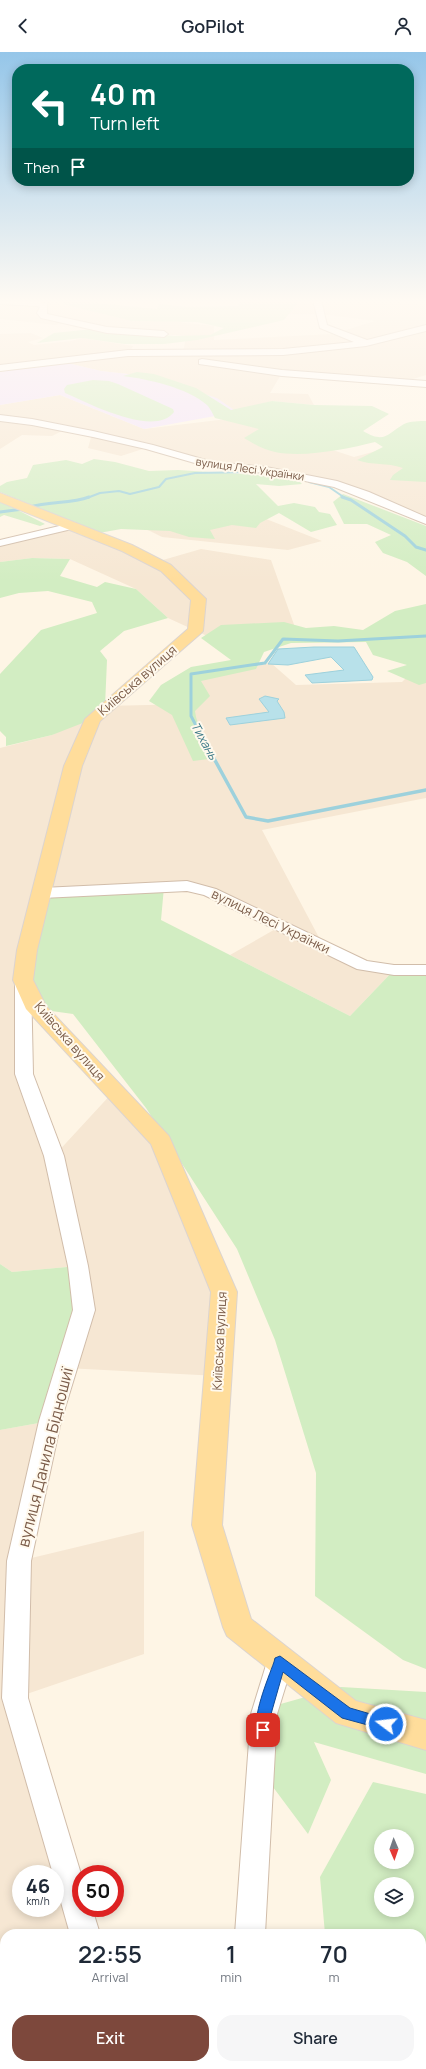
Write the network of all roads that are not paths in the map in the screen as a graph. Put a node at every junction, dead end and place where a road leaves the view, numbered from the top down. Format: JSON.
{"nodes":[{"id":1,"x":0,"y":418,"type":"edge"},
{"id":2,"x":0,"y":497,"type":"edge"},
{"id":3,"x":426,"y":521,"type":"edge"},
{"id":4,"x":72,"y":526,"type":"junction"},
{"id":5,"x":0,"y":543,"type":"edge"},
{"id":6,"x":42,"y":893,"type":"junction"},
{"id":7,"x":426,"y":970,"type":"edge"},
{"id":8,"x":23,"y":980,"type":"junction"},
{"id":9,"x":280,"y":1662,"type":"junction"},
{"id":10,"x":426,"y":1734,"type":"edge"},
{"id":11,"x":84,"y":1929,"type":"edge"},
{"id":12,"x":250,"y":1929,"type":"edge"}],
"edges":[{"from":1,"to":3,"type":"street","name":"вулиця Лесі Українки"},
{"from":2,"to":4,"type":"main road","name":"Київська вулиця"},
{"from":4,"to":5,"type":"street"},
{"from":4,"to":6,"type":"main road","name":"Київська вулиця"},
{"from":6,"to":7,"type":"street","name":"вулиця Лесі Українки"},
{"from":6,"to":8,"type":"main road","name":"Київська вулиця"},
{"from":8,"to":9,"type":"main road","name":"Київська вулиця"},
{"from":8,"to":11,"type":"street","name":"вулиця Данила Бідношиї"},
{"from":9,"to":10,"type":"main road","name":"Київська вулиця"},
{"from":9,"to":12,"type":"street"}]}
